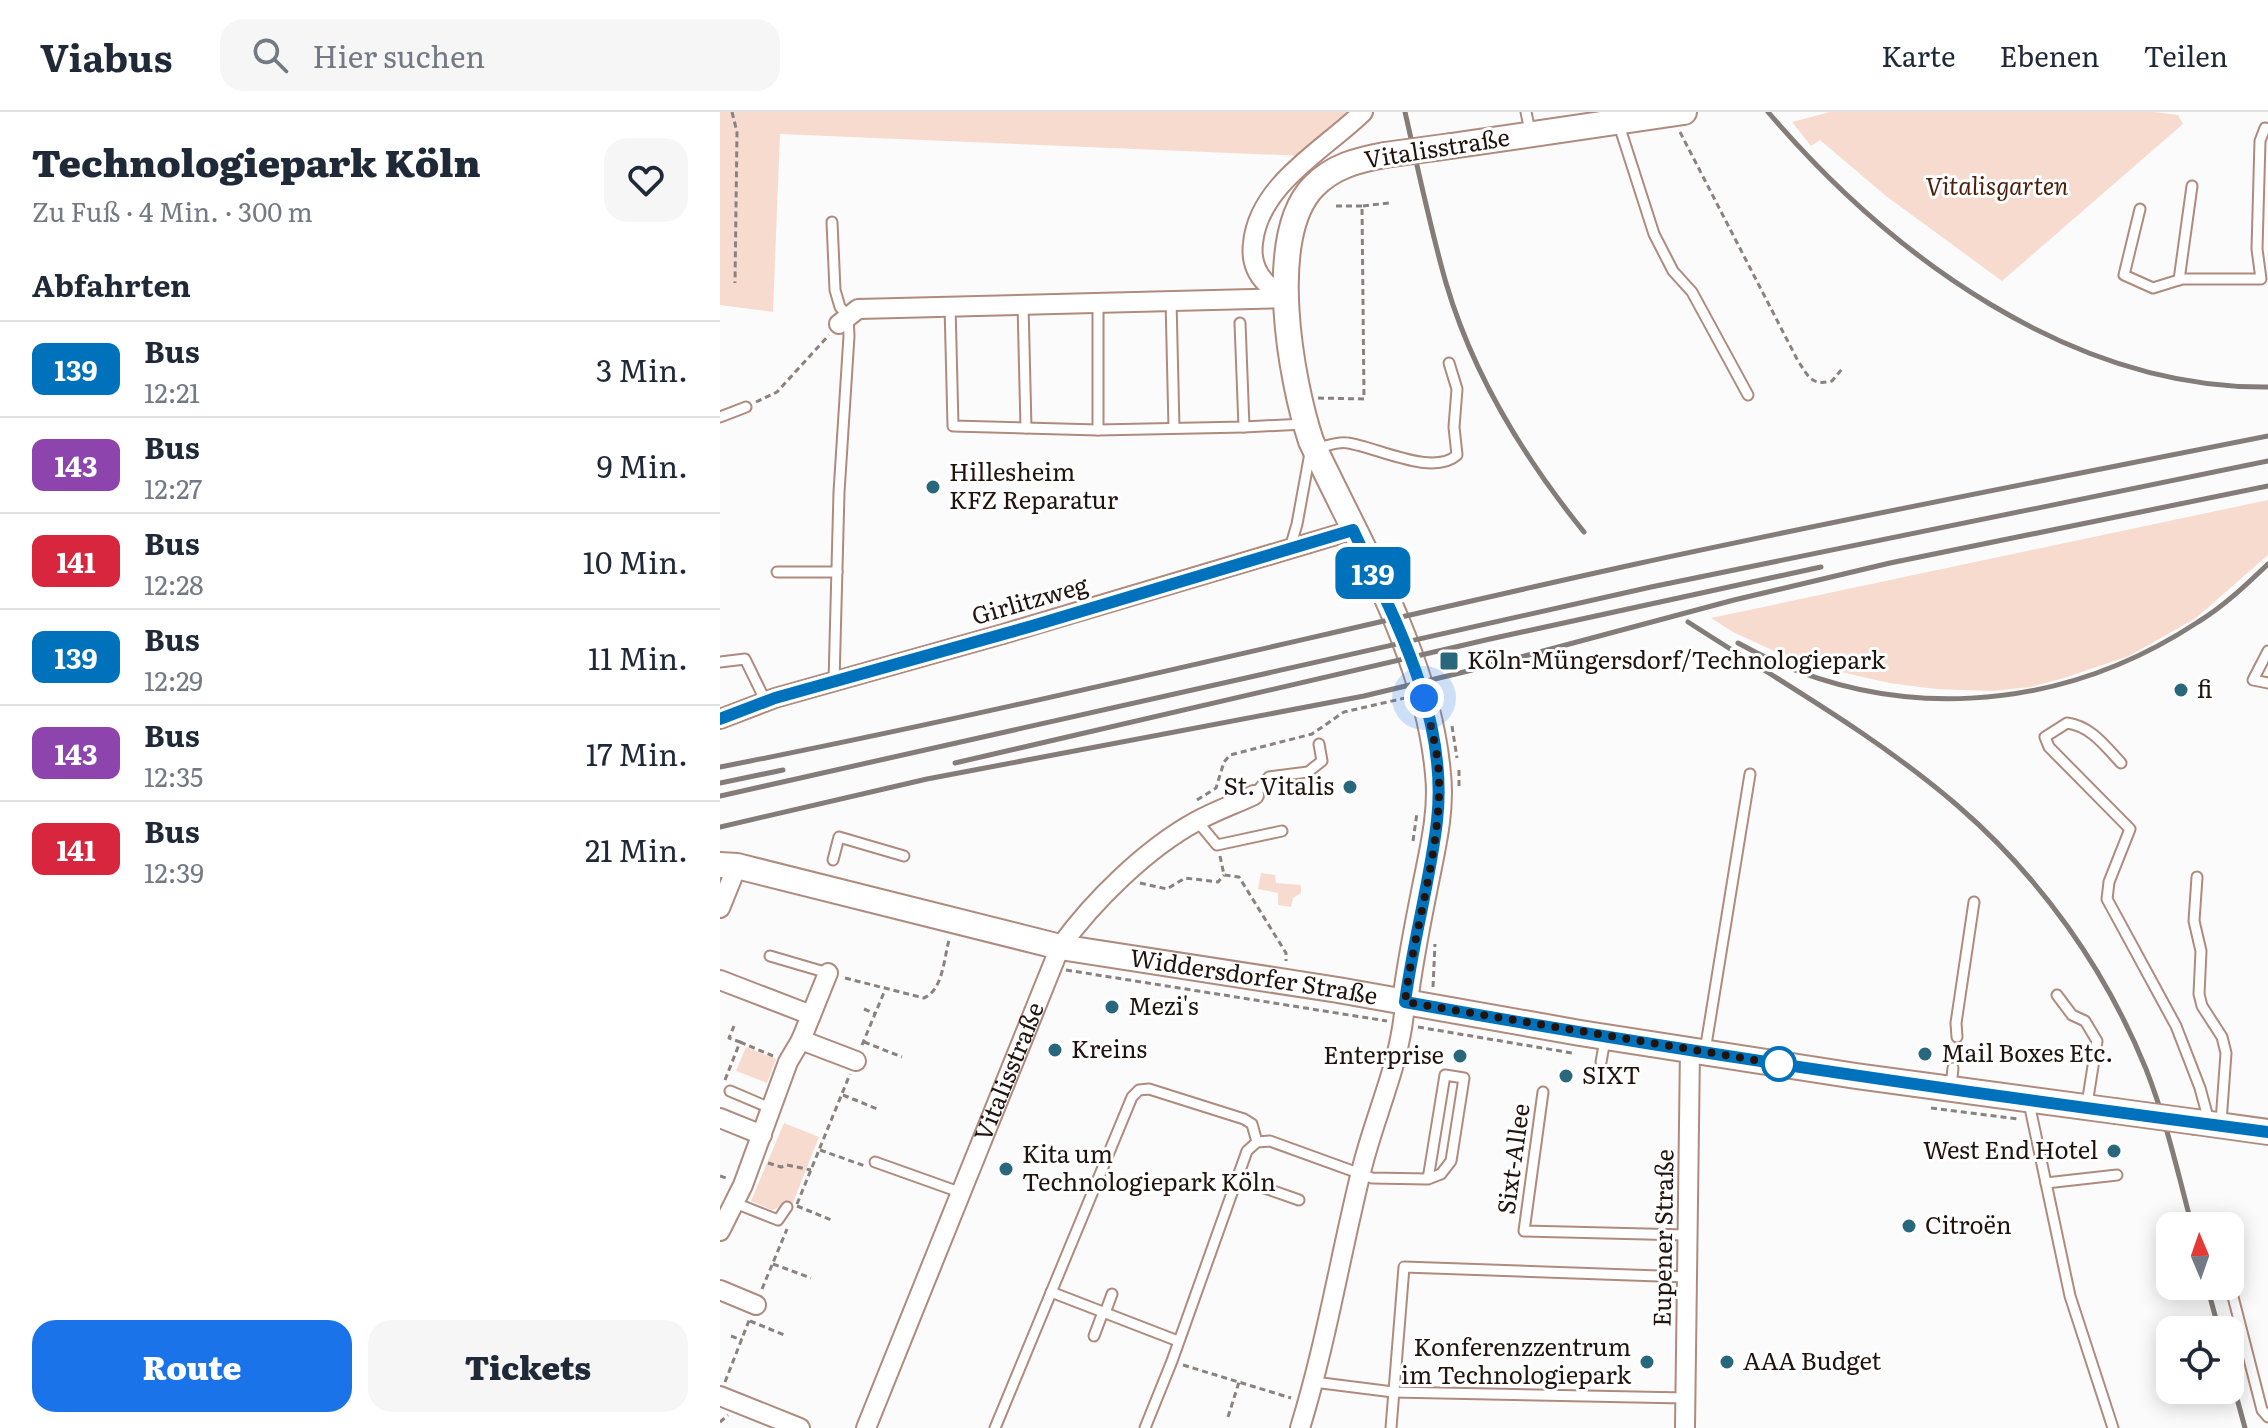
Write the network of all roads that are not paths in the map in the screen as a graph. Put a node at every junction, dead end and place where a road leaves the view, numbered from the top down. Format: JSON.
{"nodes":[{"id":1,"x":1363,"y":112,"type":"edge"},
{"id":2,"x":1678,"y":113,"type":"edge"},
{"id":3,"x":1618,"y":122,"type":"junction"},
{"id":4,"x":1528,"y":123,"type":"edge"},
{"id":5,"x":2267,"y":128,"type":"edge"},
{"id":6,"x":2192,"y":186,"type":"dead end"},
{"id":7,"x":2140,"y":209,"type":"dead end"},
{"id":8,"x":832,"y":222,"type":"dead end"},
{"id":9,"x":2264,"y":278,"type":"edge"},
{"id":10,"x":2179,"y":280,"type":"junction"},
{"id":11,"x":1287,"y":298,"type":"junction"},
{"id":12,"x":1171,"y":300,"type":"junction"},
{"id":13,"x":1098,"y":302,"type":"junction"},
{"id":14,"x":1023,"y":304,"type":"junction"},
{"id":15,"x":950,"y":305,"type":"junction"},
{"id":16,"x":844,"y":320,"type":"junction"},
{"id":17,"x":1240,"y":323,"type":"dead end"},
{"id":18,"x":1449,"y":363,"type":"dead end"},
{"id":19,"x":1748,"y":395,"type":"dead end"},
{"id":20,"x":746,"y":407,"type":"dead end"},
{"id":21,"x":720,"y":417,"type":"edge"},
{"id":22,"x":1244,"y":427,"type":"junction"},
{"id":23,"x":1026,"y":428,"type":"junction"},
{"id":24,"x":1174,"y":428,"type":"junction"},
{"id":25,"x":1098,"y":430,"type":"junction"},
{"id":26,"x":1310,"y":438,"type":"junction"},
{"id":27,"x":1353,"y":530,"type":"junction"},
{"id":28,"x":1289,"y":550,"type":"junction"},
{"id":29,"x":777,"y":572,"type":"dead end"},
{"id":30,"x":837,"y":572,"type":"junction"},
{"id":31,"x":2268,"y":651,"type":"edge"},
{"id":32,"x":720,"y":662,"type":"edge"},
{"id":33,"x":834,"y":682,"type":"junction"},
{"id":34,"x":2268,"y":683,"type":"edge"},
{"id":35,"x":766,"y":702,"type":"junction"},
{"id":36,"x":720,"y":719,"type":"edge"},
{"id":37,"x":1319,"y":744,"type":"dead end"},
{"id":38,"x":2121,"y":763,"type":"dead end"},
{"id":39,"x":1750,"y":774,"type":"dead end"},
{"id":40,"x":1254,"y":795,"type":"joint"},
{"id":41,"x":1202,"y":818,"type":"junction"},
{"id":42,"x":1282,"y":831,"type":"dead end"},
{"id":43,"x":904,"y":856,"type":"dead end"},
{"id":44,"x":833,"y":860,"type":"dead end"},
{"id":45,"x":728,"y":865,"type":"edge"},
{"id":46,"x":2197,"y":877,"type":"dead end"},
{"id":47,"x":1974,"y":902,"type":"dead end"},
{"id":48,"x":720,"y":908,"type":"edge"},
{"id":49,"x":770,"y":956,"type":"dead end"},
{"id":50,"x":1057,"y":958,"type":"junction"},
{"id":51,"x":828,"y":973,"type":"joint"},
{"id":52,"x":720,"y":980,"type":"edge"},
{"id":53,"x":2057,"y":995,"type":"dead end"},
{"id":54,"x":1405,"y":1002,"type":"junction"},
{"id":55,"x":811,"y":1015,"type":"junction"},
{"id":56,"x":1606,"y":1036,"type":"junction"},
{"id":57,"x":1957,"y":1037,"type":"dead end"},
{"id":58,"x":801,"y":1040,"type":"junction"},
{"id":59,"x":1697,"y":1050,"type":"junction"},
{"id":60,"x":856,"y":1061,"type":"road end"},
{"id":61,"x":1601,"y":1062,"type":"dead end"},
{"id":62,"x":726,"y":1089,"type":"edge"},
{"id":63,"x":1543,"y":1092,"type":"dead end"},
{"id":64,"x":2029,"y":1100,"type":"junction"},
{"id":65,"x":2087,"y":1107,"type":"junction"},
{"id":66,"x":770,"y":1108,"type":"junction"},
{"id":67,"x":720,"y":1118,"type":"edge"},
{"id":68,"x":2209,"y":1124,"type":"junction"},
{"id":69,"x":2268,"y":1132,"type":"edge"},
{"id":70,"x":762,"y":1135,"type":"junction"},
{"id":71,"x":1257,"y":1142,"type":"junction"},
{"id":72,"x":875,"y":1162,"type":"road end"},
{"id":73,"x":1360,"y":1173,"type":"junction"},
{"id":74,"x":2117,"y":1175,"type":"dead end"},
{"id":75,"x":1236,"y":1178,"type":"junction"},
{"id":76,"x":1428,"y":1179,"type":"junction"},
{"id":77,"x":2046,"y":1183,"type":"junction"},
{"id":78,"x":963,"y":1193,"type":"junction"},
{"id":79,"x":1299,"y":1200,"type":"dead end"},
{"id":80,"x":735,"y":1203,"type":"junction"},
{"id":81,"x":787,"y":1207,"type":"dead end"},
{"id":82,"x":720,"y":1229,"type":"edge"},
{"id":83,"x":1687,"y":1235,"type":"junction"},
{"id":84,"x":1688,"y":1277,"type":"junction"},
{"id":85,"x":720,"y":1290,"type":"edge"},
{"id":86,"x":1051,"y":1292,"type":"junction"},
{"id":87,"x":1112,"y":1294,"type":"dead end"},
{"id":88,"x":2234,"y":1300,"type":"edge"},
{"id":89,"x":752,"y":1313,"type":"road end"},
{"id":90,"x":1104,"y":1313,"type":"junction"},
{"id":91,"x":1094,"y":1336,"type":"dead end"},
{"id":92,"x":1178,"y":1341,"type":"junction"},
{"id":93,"x":1314,"y":1382,"type":"junction"},
{"id":94,"x":1393,"y":1392,"type":"junction"},
{"id":95,"x":720,"y":1394,"type":"edge"},
{"id":96,"x":1685,"y":1398,"type":"junction"},
{"id":97,"x":2268,"y":1417,"type":"edge"},
{"id":98,"x":800,"y":1428,"type":"edge"},
{"id":99,"x":866,"y":1428,"type":"edge"},
{"id":100,"x":995,"y":1428,"type":"edge"},
{"id":101,"x":1145,"y":1428,"type":"edge"},
{"id":102,"x":1300,"y":1428,"type":"edge"},
{"id":103,"x":1391,"y":1428,"type":"edge"},
{"id":104,"x":1685,"y":1428,"type":"edge"},
{"id":105,"x":2113,"y":1428,"type":"edge"}],
"edges":[{"from":1,"to":11,"type":"street"},
{"from":2,"to":3,"type":"main road","name":"Vitalisstraße"},
{"from":3,"to":4,"type":"main road","name":"Vitalisstraße"},
{"from":3,"to":19,"type":"lane"},
{"from":4,"to":11,"type":"main road","name":"Vitalisstraße","bridge":true},
{"from":5,"to":9,"type":"lane"},
{"from":6,"to":10,"type":"lane"},
{"from":7,"to":10,"type":"lane"},
{"from":8,"to":16,"type":"lane"},
{"from":9,"to":10,"type":"lane"},
{"from":11,"to":12,"type":"street"},
{"from":11,"to":26,"type":"main road","name":"Vitalisstraße"},
{"from":12,"to":13,"type":"street"},
{"from":12,"to":24,"type":"lane"},
{"from":13,"to":14,"type":"street"},
{"from":13,"to":25,"type":"lane"},
{"from":14,"to":15,"type":"street"},
{"from":14,"to":23,"type":"lane"},
{"from":15,"to":16,"type":"street"},
{"from":15,"to":23,"type":"lane"},
{"from":16,"to":30,"type":"lane"},
{"from":17,"to":22,"type":"lane"},
{"from":18,"to":26,"type":"lane"},
{"from":20,"to":21,"type":"lane"},
{"from":22,"to":24,"type":"lane"},
{"from":22,"to":26,"type":"lane"},
{"from":23,"to":25,"type":"lane"},
{"from":24,"to":25,"type":"lane"},
{"from":26,"to":27,"type":"main road","name":"Vitalisstraße"},
{"from":26,"to":28,"type":"lane","name":"Vitalisstraße"},
{"from":27,"to":28,"type":"street","name":"Girlitzweg"},
{"from":27,"to":54,"type":"main road","name":"Vitalisstraße"},
{"from":28,"to":33,"type":"street","name":"Girlitzweg"},
{"from":29,"to":30,"type":"lane"},
{"from":30,"to":33,"type":"lane"},
{"from":31,"to":34,"type":"lane"},
{"from":32,"to":35,"type":"lane"},
{"from":33,"to":35,"type":"street","name":"Girlitzweg"},
{"from":35,"to":36,"type":"street","name":"Girlitzweg"},
{"from":37,"to":40,"type":"lane"},
{"from":38,"to":68,"type":"lane"},
{"from":39,"to":59,"type":"lane"},
{"from":40,"to":41,"type":"street","name":"Vitalisstraße"},
{"from":41,"to":42,"type":"lane"},
{"from":41,"to":50,"type":"street","name":"Vitalisstraße"},
{"from":43,"to":44,"type":"lane"},
{"from":45,"to":48,"type":"street"},
{"from":45,"to":50,"type":"main road","name":"Widdersdorfer Straße"},
{"from":46,"to":68,"type":"lane"},
{"from":47,"to":57,"type":"lane"},
{"from":49,"to":51,"type":"lane"},
{"from":50,"to":54,"type":"main road","name":"Widdersdorfer Straße"},
{"from":50,"to":78,"type":"street","name":"Vitalisstraße"},
{"from":51,"to":55,"type":"street"},
{"from":52,"to":55,"type":"street"},
{"from":53,"to":65,"type":"lane"},
{"from":54,"to":56,"type":"main road","name":"Widdersdorfer Straße"},
{"from":54,"to":73,"type":"street"},
{"from":55,"to":58,"type":"street"},
{"from":56,"to":59,"type":"main road","name":"Widdersdorfer Straße"},
{"from":56,"to":61,"type":"lane"},
{"from":58,"to":60,"type":"street"},
{"from":58,"to":66,"type":"street"},
{"from":59,"to":64,"type":"main road","name":"Widdersdorfer Straße"},
{"from":59,"to":83,"type":"street","name":"Eupener Straße"},
{"from":62,"to":66,"type":"lane"},
{"from":63,"to":83,"type":"lane","name":"Sixt-Allee"},
{"from":64,"to":65,"type":"main road","name":"Widdersdorfer Straße"},
{"from":64,"to":77,"type":"lane"},
{"from":65,"to":68,"type":"main road","name":"Widdersdorfer Straße","bridge":true},
{"from":66,"to":70,"type":"street"},
{"from":67,"to":70,"type":"street"},
{"from":68,"to":69,"type":"main road","name":"Widdersdorfer Straße"},
{"from":70,"to":80,"type":"street"},
{"from":71,"to":73,"type":"lane"},
{"from":71,"to":75,"type":"lane"},
{"from":71,"to":86,"type":"lane"},
{"from":72,"to":78,"type":"lane"},
{"from":73,"to":76,"type":"lane"},
{"from":73,"to":93,"type":"street"},
{"from":74,"to":77,"type":"lane"},
{"from":75,"to":79,"type":"lane"},
{"from":75,"to":92,"type":"lane"},
{"from":76,"to":76,"type":"lane"},
{"from":77,"to":105,"type":"lane"},
{"from":78,"to":99,"type":"street","name":"Vitalisstraße"},
{"from":80,"to":81,"type":"lane"},
{"from":80,"to":82,"type":"street"},
{"from":83,"to":84,"type":"street","name":"Eupener Straße"},
{"from":84,"to":94,"type":"lane"},
{"from":84,"to":96,"type":"street","name":"Eupener Straße"},
{"from":85,"to":89,"type":"street"},
{"from":86,"to":90,"type":"lane"},
{"from":86,"to":100,"type":"lane"},
{"from":87,"to":90,"type":"lane"},
{"from":88,"to":97,"type":"lane"},
{"from":90,"to":91,"type":"lane"},
{"from":90,"to":92,"type":"lane"},
{"from":92,"to":101,"type":"lane"},
{"from":93,"to":94,"type":"lane"},
{"from":93,"to":102,"type":"street"},
{"from":94,"to":96,"type":"lane"},
{"from":94,"to":103,"type":"lane"},
{"from":95,"to":98,"type":"street"},
{"from":96,"to":104,"type":"street","name":"Eupener Straße"}]}
